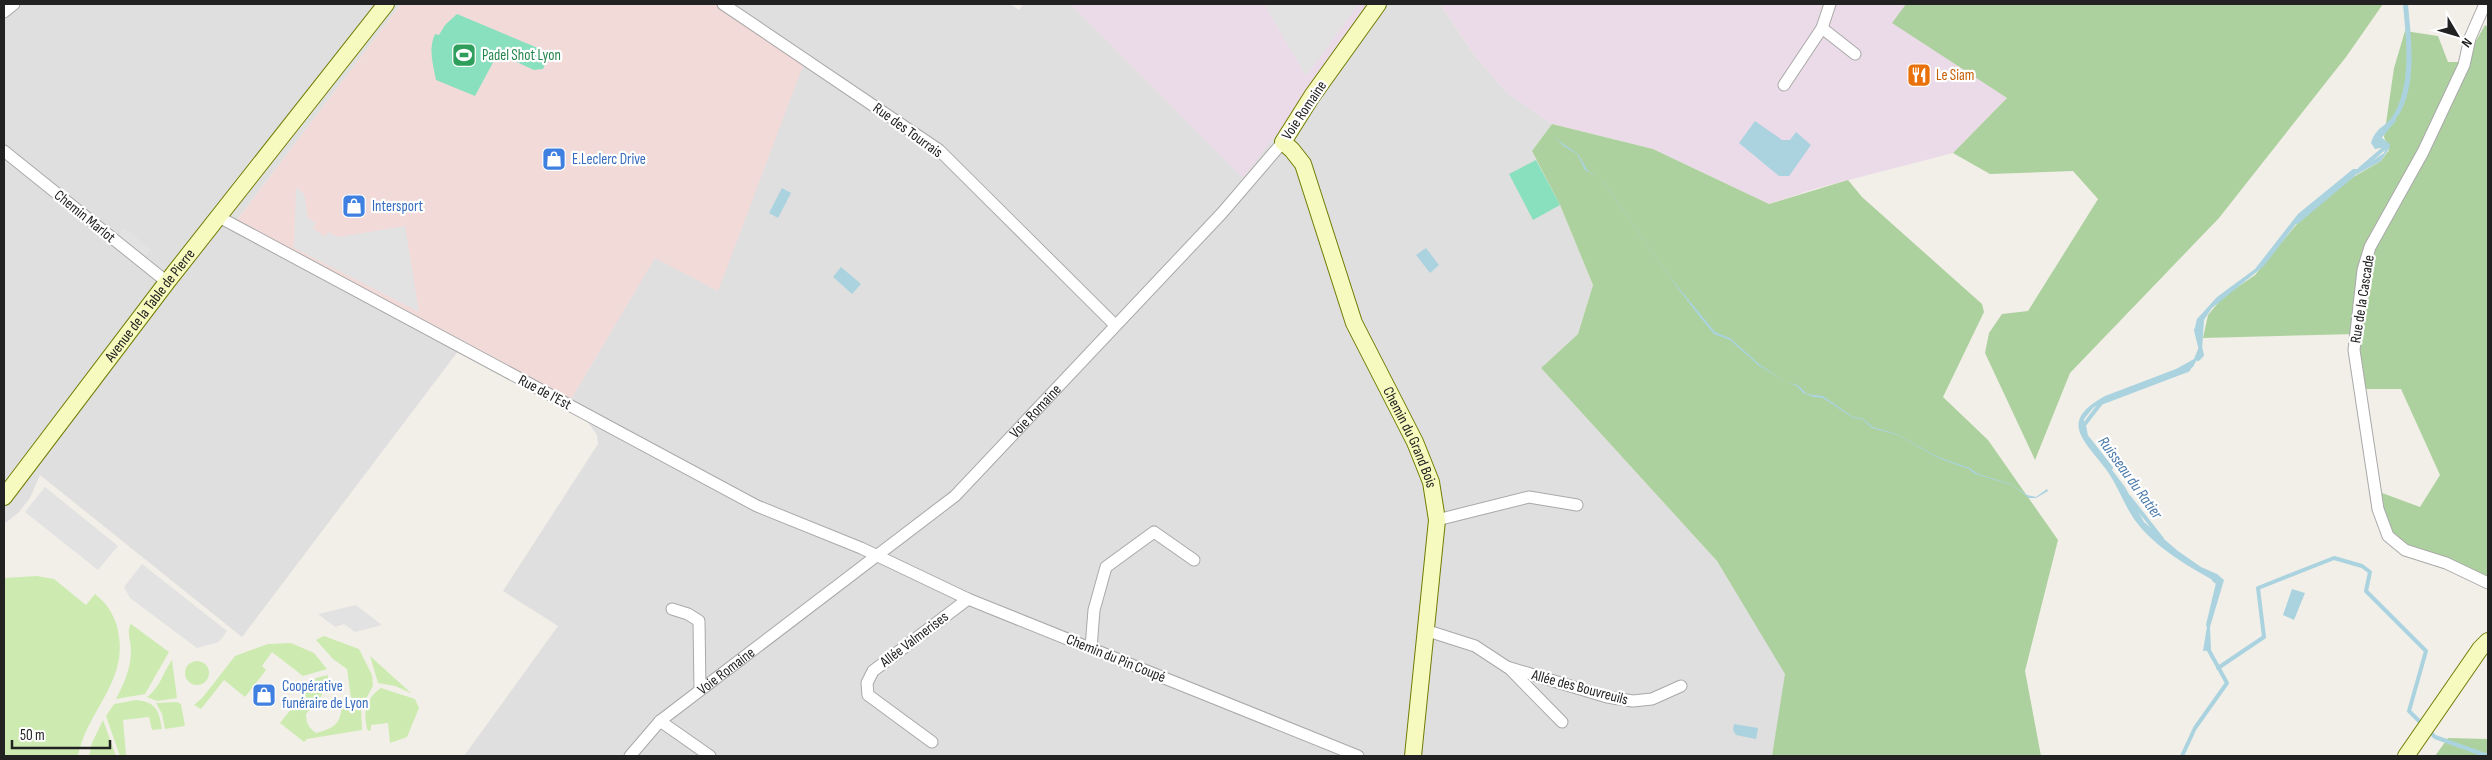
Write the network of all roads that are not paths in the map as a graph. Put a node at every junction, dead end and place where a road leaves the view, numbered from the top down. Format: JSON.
{"nodes":[{"id":1,"x":14,"y":4,"type":"edge"},
{"id":2,"x":386,"y":4,"type":"edge"},
{"id":3,"x":723,"y":4,"type":"edge"},
{"id":4,"x":1378,"y":4,"type":"edge"},
{"id":5,"x":1830,"y":4,"type":"edge"},
{"id":6,"x":2485,"y":4,"type":"edge"},
{"id":7,"x":4,"y":12,"type":"edge"},
{"id":8,"x":1822,"y":28,"type":"junction"},
{"id":9,"x":1855,"y":54,"type":"dead end"},
{"id":10,"x":1784,"y":85,"type":"dead end"},
{"id":11,"x":1283,"y":142,"type":"junction"},
{"id":12,"x":4,"y":151,"type":"edge"},
{"id":13,"x":219,"y":217,"type":"junction"},
{"id":14,"x":167,"y":282,"type":"junction"},
{"id":15,"x":1115,"y":325,"type":"junction"},
{"id":16,"x":4,"y":497,"type":"edge"},
{"id":17,"x":1577,"y":505,"type":"dead end"},
{"id":18,"x":1437,"y":520,"type":"junction"},
{"id":19,"x":876,"y":555,"type":"junction"},
{"id":20,"x":1194,"y":560,"type":"dead end"},
{"id":21,"x":2488,"y":583,"type":"edge"},
{"id":22,"x":968,"y":599,"type":"junction"},
{"id":23,"x":672,"y":609,"type":"dead end"},
{"id":24,"x":1425,"y":630,"type":"junction"},
{"id":25,"x":2488,"y":641,"type":"edge"},
{"id":26,"x":1091,"y":648,"type":"junction"},
{"id":27,"x":1507,"y":667,"type":"junction"},
{"id":28,"x":1681,"y":686,"type":"dead end"},
{"id":29,"x":700,"y":690,"type":"junction"},
{"id":30,"x":660,"y":721,"type":"junction"},
{"id":31,"x":1562,"y":722,"type":"dead end"},
{"id":32,"x":932,"y":742,"type":"dead end"},
{"id":33,"x":630,"y":756,"type":"edge"},
{"id":34,"x":710,"y":756,"type":"edge"},
{"id":35,"x":1358,"y":756,"type":"edge"},
{"id":36,"x":1412,"y":756,"type":"edge"},
{"id":37,"x":2406,"y":756,"type":"edge"}],
"edges":[{"from":1,"to":7,"type":"street"},
{"from":2,"to":13,"type":"street","name":"Avenue de la Table de Pierre"},
{"from":3,"to":15,"type":"street","name":"Rue des Tourrais"},
{"from":4,"to":11,"type":"street","name":"Voie Romaine"},
{"from":5,"to":8,"type":"street"},
{"from":6,"to":21,"type":"street","name":"Rue de la Cascade"},
{"from":8,"to":9,"type":"street"},
{"from":8,"to":10,"type":"street"},
{"from":11,"to":15,"type":"street","name":"Voie Romaine"},
{"from":11,"to":18,"type":"street","name":"Chemin du Grand Bois"},
{"from":12,"to":14,"type":"street","name":"Chemin Marlot"},
{"from":13,"to":14,"type":"street","name":"Avenue de la Table de Pierre"},
{"from":13,"to":19,"type":"street","name":"Rue de l'Est"},
{"from":14,"to":16,"type":"street","name":"Avenue de la Table de Pierre"},
{"from":15,"to":19,"type":"street","name":"Voie Romaine"},
{"from":17,"to":18,"type":"street"},
{"from":18,"to":24,"type":"street","name":"Chemin du Grand Bois"},
{"from":19,"to":22,"type":"street","name":"Chemin du Pin Coupé"},
{"from":19,"to":29,"type":"street","name":"Voie Romaine"},
{"from":20,"to":26,"type":"street"},
{"from":22,"to":26,"type":"street","name":"Chemin du Pin Coupé"},
{"from":22,"to":32,"type":"street","name":"Allée Valmerises"},
{"from":23,"to":29,"type":"street"},
{"from":24,"to":27,"type":"street","name":"Allée des Bouvreuils"},
{"from":24,"to":36,"type":"street","name":"Chemin du Grand Bois"},
{"from":25,"to":37,"type":"street"},
{"from":26,"to":35,"type":"street","name":"Chemin du Pin Coupé"},
{"from":27,"to":28,"type":"street","name":"Allée des Bouvreuils"},
{"from":27,"to":31,"type":"street","name":"Allée des Bouvreuils"},
{"from":29,"to":30,"type":"street","name":"Voie Romaine"},
{"from":30,"to":33,"type":"street","name":"Voie Romaine"},
{"from":30,"to":34,"type":"street"}]}
